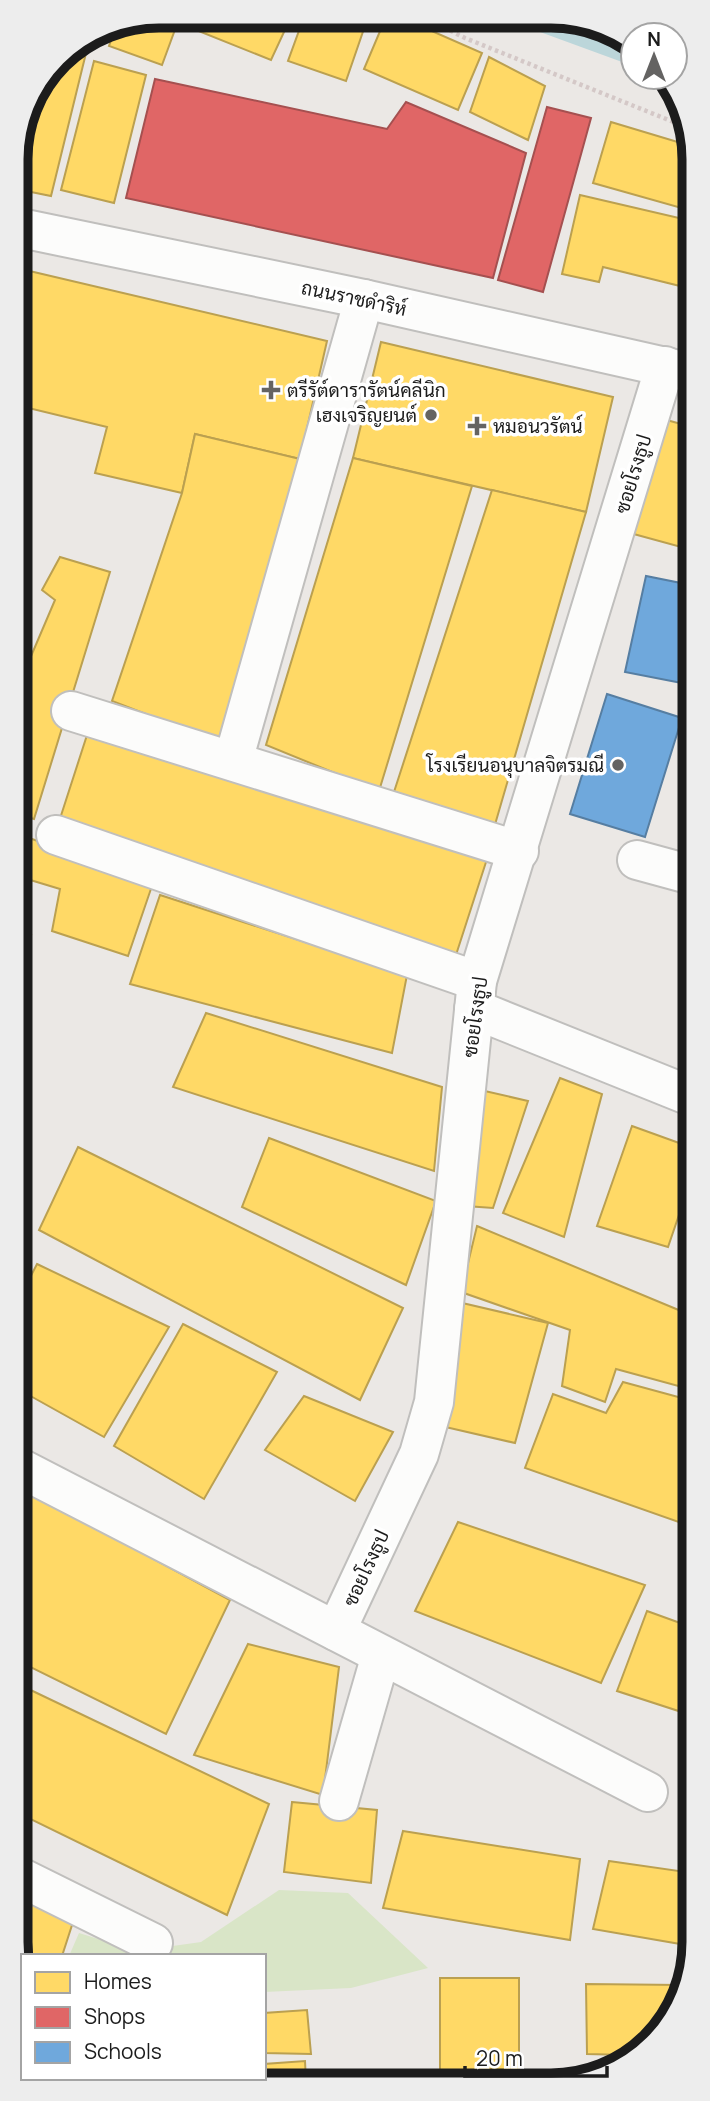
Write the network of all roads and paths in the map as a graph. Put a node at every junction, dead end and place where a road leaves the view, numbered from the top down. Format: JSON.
{"nodes":[{"id":1,"x":445,"y":28,"type":"edge"},
{"id":2,"x":677,"y":123,"type":"edge"},
{"id":3,"x":28,"y":229,"type":"edge"},
{"id":4,"x":364,"y":299,"type":"junction"},
{"id":5,"x":678,"y":370,"type":"edge"},
{"id":6,"x":71,"y":711,"type":"dead end"},
{"id":7,"x":233,"y":761,"type":"junction"},
{"id":8,"x":56,"y":835,"type":"dead end"},
{"id":9,"x":519,"y":851,"type":"junction"},
{"id":10,"x":637,"y":860,"type":"dead end"},
{"id":11,"x":682,"y":873,"type":"edge"},
{"id":12,"x":476,"y":995,"type":"junction"},
{"id":13,"x":682,"y":1092,"type":"edge"},
{"id":14,"x":28,"y":1471,"type":"edge"},
{"id":15,"x":336,"y":1631,"type":"junction"},
{"id":16,"x":381,"y":1655,"type":"junction"},
{"id":17,"x":648,"y":1792,"type":"dead end"},
{"id":18,"x":339,"y":1801,"type":"dead end"},
{"id":19,"x":28,"y":1881,"type":"edge"},
{"id":20,"x":153,"y":1943,"type":"dead end"}],
"edges":[{"from":1,"to":2,"type":"path"},
{"from":3,"to":4,"type":"street","name":"ถนนราชดำริห์"},
{"from":4,"to":5,"type":"street","name":"ถนนราชดำริห์"},
{"from":4,"to":7,"type":"street"},
{"from":5,"to":9,"type":"street","name":"ซอยโรงธูป"},
{"from":6,"to":7,"type":"street"},
{"from":7,"to":9,"type":"street"},
{"from":8,"to":12,"type":"street"},
{"from":9,"to":12,"type":"street","name":"ซอยโรงธูป"},
{"from":10,"to":11,"type":"street"},
{"from":12,"to":13,"type":"street"},
{"from":12,"to":15,"type":"street","name":"ซอยโรงธูป"},
{"from":14,"to":15,"type":"street","name":"ซอยโรงธูป"},
{"from":15,"to":16,"type":"street","name":"ซอยโรงธูป"},
{"from":16,"to":17,"type":"street","name":"ซอยโรงธูป"},
{"from":16,"to":18,"type":"street"},
{"from":19,"to":20,"type":"street"}]}
